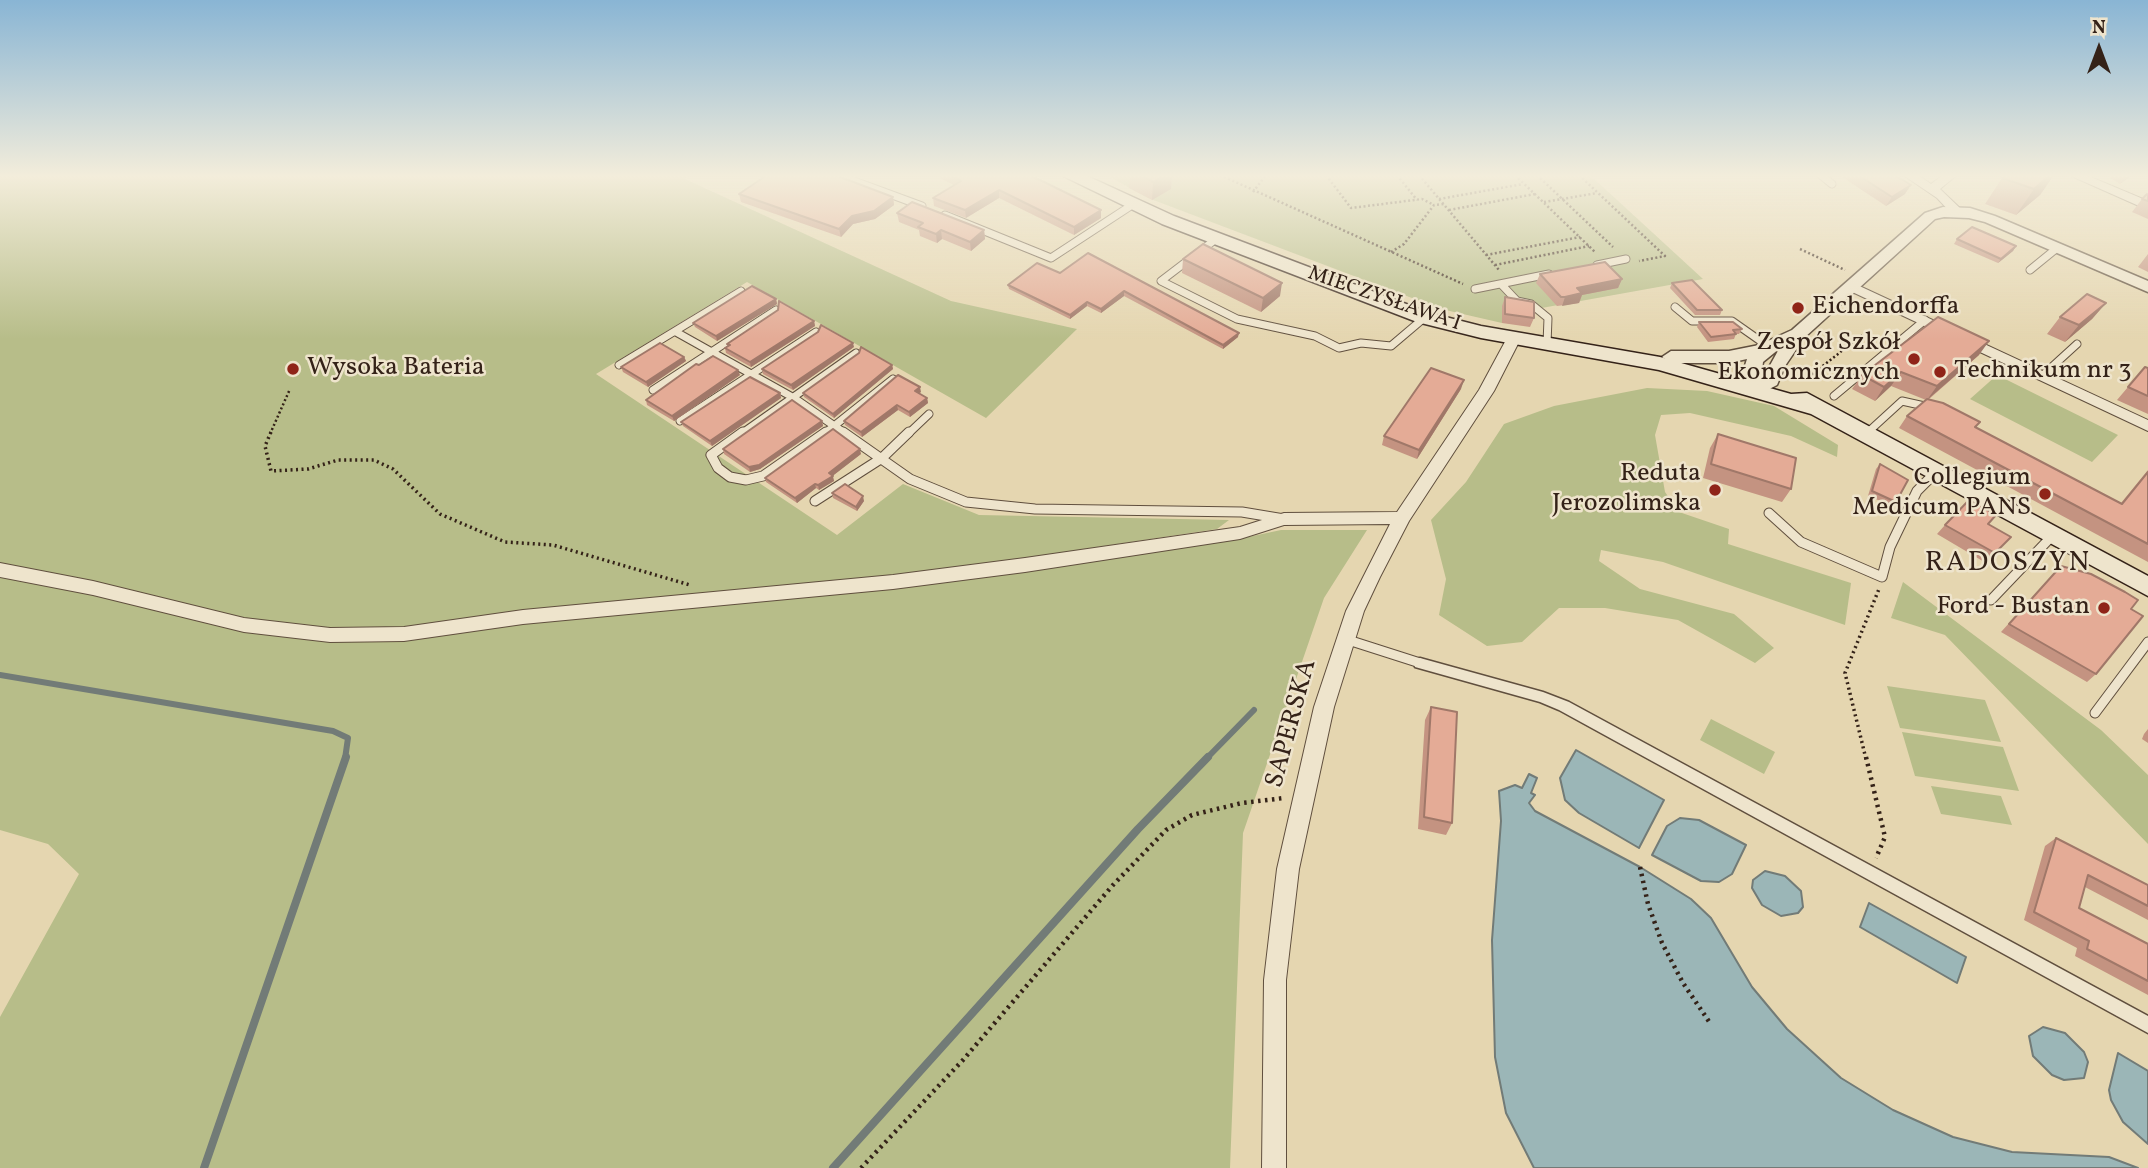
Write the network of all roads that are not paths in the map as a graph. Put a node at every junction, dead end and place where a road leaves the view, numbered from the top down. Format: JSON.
{"nodes":[{"id":1,"x":981,"y":230,"type":"edge"},
{"id":2,"x":1095,"y":230,"type":"edge"},
{"id":3,"x":1193,"y":230,"type":"edge"},
{"id":4,"x":1914,"y":230,"type":"edge"},
{"id":5,"x":2014,"y":230,"type":"edge"},
{"id":6,"x":1216,"y":239,"type":"junction"},
{"id":7,"x":2057,"y":248,"type":"junction"},
{"id":8,"x":1626,"y":259,"type":"road end"},
{"id":9,"x":1583,"y":268,"type":"edge"},
{"id":10,"x":2030,"y":270,"type":"dead end"},
{"id":11,"x":1558,"y":272,"type":"edge"},
{"id":12,"x":1852,"y":280,"type":"junction"},
{"id":13,"x":1505,"y":283,"type":"junction"},
{"id":14,"x":2148,"y":287,"type":"edge"},
{"id":15,"x":1475,"y":289,"type":"road end"},
{"id":16,"x":741,"y":290,"type":"edge"},
{"id":17,"x":1675,"y":307,"type":"dead end"},
{"id":18,"x":776,"y":310,"type":"edge"},
{"id":19,"x":1424,"y":318,"type":"junction"},
{"id":20,"x":1925,"y":320,"type":"junction"},
{"id":21,"x":676,"y":332,"type":"junction"},
{"id":22,"x":816,"y":332,"type":"edge"},
{"id":23,"x":1798,"y":334,"type":"junction"},
{"id":24,"x":1514,"y":338,"type":"junction"},
{"id":25,"x":1548,"y":344,"type":"junction"},
{"id":26,"x":2077,"y":344,"type":"edge"},
{"id":27,"x":1767,"y":348,"type":"junction"},
{"id":28,"x":713,"y":351,"type":"junction"},
{"id":29,"x":856,"y":353,"type":"edge"},
{"id":30,"x":1671,"y":357,"type":"junction"},
{"id":31,"x":619,"y":365,"type":"edge"},
{"id":32,"x":754,"y":373,"type":"junction"},
{"id":33,"x":2043,"y":375,"type":"junction"},
{"id":34,"x":893,"y":379,"type":"edge"},
{"id":35,"x":1759,"y":382,"type":"junction"},
{"id":36,"x":653,"y":390,"type":"dead end"},
{"id":37,"x":1834,"y":396,"type":"dead end"},
{"id":38,"x":794,"y":398,"type":"junction"},
{"id":39,"x":1936,"y":409,"type":"edge"},
{"id":40,"x":929,"y":414,"type":"dead end"},
{"id":41,"x":680,"y":421,"type":"edge"},
{"id":42,"x":837,"y":425,"type":"junction"},
{"id":43,"x":2148,"y":426,"type":"edge"},
{"id":44,"x":1867,"y":433,"type":"junction"},
{"id":45,"x":882,"y":458,"type":"junction"},
{"id":46,"x":1937,"y":471,"type":"junction"},
{"id":47,"x":815,"y":501,"type":"dead end"},
{"id":48,"x":1769,"y":513,"type":"dead end"},
{"id":49,"x":1402,"y":518,"type":"junction"},
{"id":50,"x":1284,"y":519,"type":"junction"},
{"id":51,"x":2053,"y":535,"type":"junction"},
{"id":52,"x":0,"y":570,"type":"edge"},
{"id":53,"x":2148,"y":587,"type":"edge"},
{"id":54,"x":1991,"y":600,"type":"dead end"},
{"id":55,"x":1345,"y":639,"type":"junction"},
{"id":56,"x":2148,"y":642,"type":"edge"},
{"id":57,"x":1420,"y":663,"type":"joint"},
{"id":58,"x":2095,"y":713,"type":"dead end"},
{"id":59,"x":2148,"y":1025,"type":"edge"},
{"id":60,"x":1274,"y":1168,"type":"edge"}],
"edges":[{"from":1,"to":2,"type":"lane"},
{"from":3,"to":6,"type":"main road","name":"MIECZYSŁAWA I"},
{"from":4,"to":12,"type":"street"},
{"from":5,"to":7,"type":"street"},
{"from":6,"to":19,"type":"main road","name":"MIECZYSŁAWA I"},
{"from":6,"to":19,"type":"lane"},
{"from":7,"to":10,"type":"lane"},
{"from":7,"to":14,"type":"street"},
{"from":8,"to":9,"type":"lane"},
{"from":11,"to":13,"type":"lane"},
{"from":12,"to":20,"type":"street"},
{"from":12,"to":23,"type":"street"},
{"from":13,"to":15,"type":"lane"},
{"from":13,"to":25,"type":"lane"},
{"from":16,"to":21,"type":"lane"},
{"from":17,"to":27,"type":"lane"},
{"from":18,"to":28,"type":"lane"},
{"from":19,"to":24,"type":"main road","name":"MIECZYSŁAWA I"},
{"from":20,"to":33,"type":"street"},
{"from":20,"to":37,"type":"lane"},
{"from":21,"to":28,"type":"lane"},
{"from":21,"to":31,"type":"lane"},
{"from":22,"to":32,"type":"lane"},
{"from":23,"to":27,"type":"street"},
{"from":23,"to":35,"type":"street"},
{"from":24,"to":25,"type":"main road","name":"MIECZYSŁAWA I"},
{"from":24,"to":49,"type":"street","name":"SAPERSKA"},
{"from":25,"to":30,"type":"main road","name":"MIECZYSŁAWA I"},
{"from":25,"to":35,"type":"main road","name":"MIECZYSŁAWA I"},
{"from":26,"to":33,"type":"lane"},
{"from":27,"to":30,"type":"street"},
{"from":27,"to":35,"type":"street"},
{"from":28,"to":32,"type":"lane"},
{"from":28,"to":36,"type":"lane"},
{"from":29,"to":38,"type":"lane"},
{"from":30,"to":35,"type":"main road","name":"MIECZYSŁAWA I"},
{"from":32,"to":38,"type":"lane"},
{"from":32,"to":41,"type":"lane"},
{"from":33,"to":43,"type":"street"},
{"from":34,"to":42,"type":"lane"},
{"from":35,"to":44,"type":"main road"},
{"from":38,"to":42,"type":"lane"},
{"from":38,"to":42,"type":"lane"},
{"from":39,"to":44,"type":"lane"},
{"from":40,"to":45,"type":"lane"},
{"from":42,"to":45,"type":"lane"},
{"from":44,"to":46,"type":"main road"},
{"from":45,"to":47,"type":"lane"},
{"from":45,"to":50,"type":"lane"},
{"from":46,"to":48,"type":"lane"},
{"from":46,"to":51,"type":"main road"},
{"from":49,"to":50,"type":"street"},
{"from":49,"to":55,"type":"street","name":"SAPERSKA"},
{"from":50,"to":52,"type":"street"},
{"from":51,"to":53,"type":"main road"},
{"from":51,"to":54,"type":"lane"},
{"from":55,"to":57,"type":"lane"},
{"from":55,"to":60,"type":"street","name":"SAPERSKA"},
{"from":56,"to":58,"type":"lane"},
{"from":57,"to":59,"type":"street"}]}
